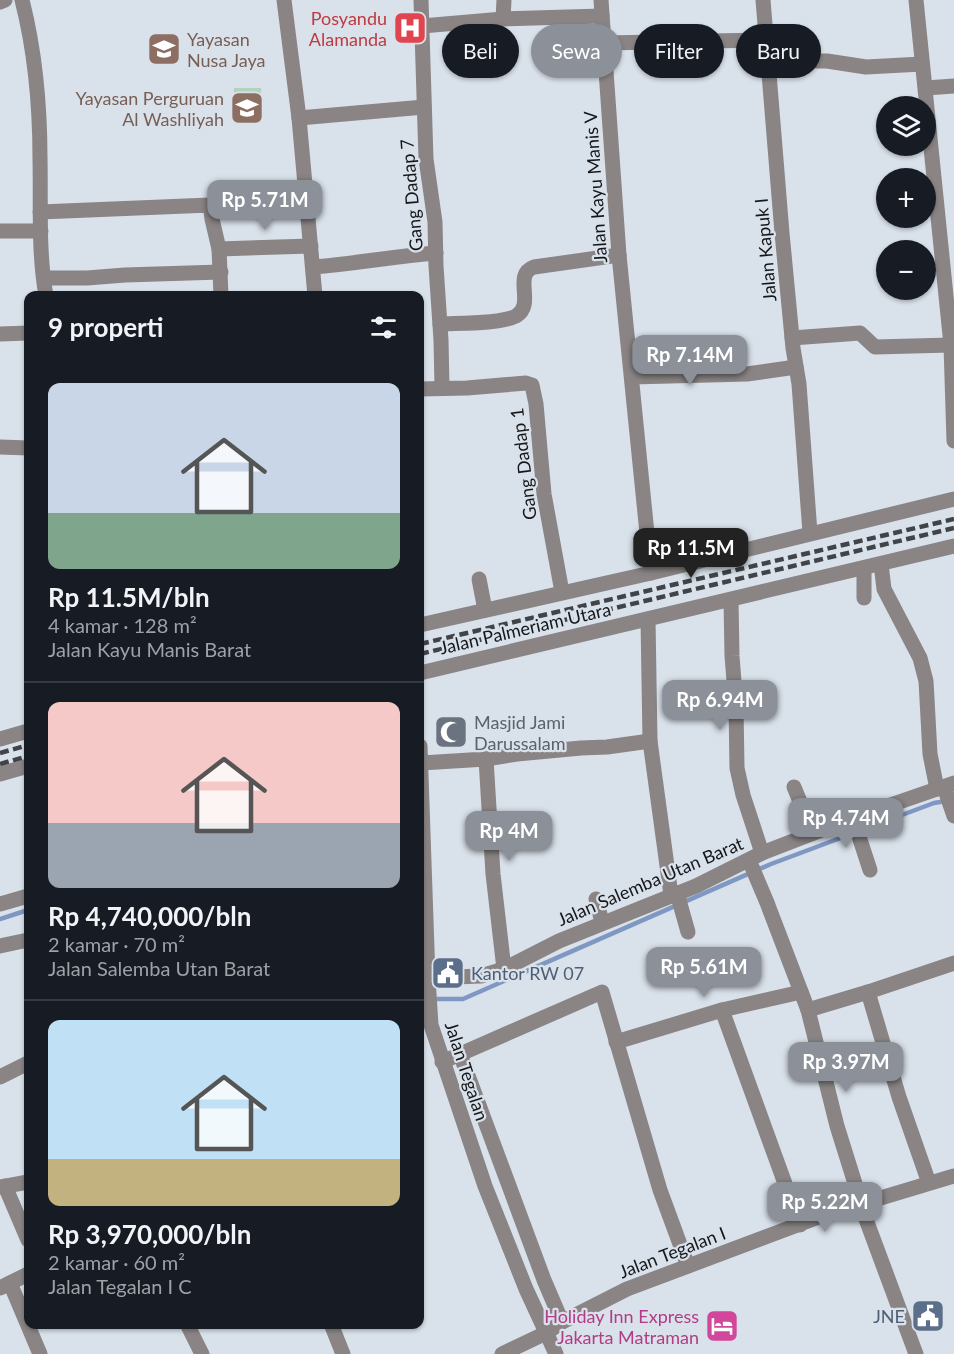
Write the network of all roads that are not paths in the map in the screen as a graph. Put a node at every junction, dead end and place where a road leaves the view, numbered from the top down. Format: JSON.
{"nodes":[{"id":1,"x":5,"y":0,"type":"edge"},
{"id":2,"x":22,"y":0,"type":"edge"},
{"id":3,"x":284,"y":0,"type":"edge"},
{"id":4,"x":421,"y":0,"type":"edge"},
{"id":5,"x":504,"y":0,"type":"edge"},
{"id":6,"x":601,"y":0,"type":"edge"},
{"id":7,"x":763,"y":0,"type":"edge"},
{"id":8,"x":916,"y":0,"type":"edge"},
{"id":9,"x":0,"y":2,"type":"edge"},
{"id":10,"x":602,"y":16,"type":"junction"},
{"id":11,"x":503,"y":19,"type":"junction"},
{"id":12,"x":603,"y":24,"type":"edge"},
{"id":13,"x":764,"y":24,"type":"edge"},
{"id":14,"x":422,"y":26,"type":"junction"},
{"id":15,"x":736,"y":41,"type":"edge"},
{"id":16,"x":622,"y":43,"type":"edge"},
{"id":17,"x":821,"y":61,"type":"edge"},
{"id":18,"x":922,"y":64,"type":"junction"},
{"id":19,"x":607,"y":78,"type":"edge"},
{"id":20,"x":769,"y":78,"type":"edge"},
{"id":21,"x":954,"y":86,"type":"edge"},
{"id":22,"x":926,"y":88,"type":"junction"},
{"id":23,"x":424,"y":107,"type":"junction"},
{"id":24,"x":299,"y":118,"type":"junction"},
{"id":25,"x":930,"y":168,"type":"edge"},
{"id":26,"x":40,"y":212,"type":"junction"},
{"id":27,"x":936,"y":214,"type":"edge"},
{"id":28,"x":0,"y":231,"type":"edge"},
{"id":29,"x":41,"y":231,"type":"junction"},
{"id":30,"x":311,"y":246,"type":"junction"},
{"id":31,"x":219,"y":249,"type":"junction"},
{"id":32,"x":436,"y":253,"type":"junction"},
{"id":33,"x":948,"y":253,"type":"edge"},
{"id":34,"x":620,"y":255,"type":"junction"},
{"id":35,"x":313,"y":267,"type":"junction"},
{"id":36,"x":221,"y":272,"type":"junction"},
{"id":37,"x":44,"y":278,"type":"junction"},
{"id":38,"x":45,"y":291,"type":"edge"},
{"id":39,"x":221,"y":291,"type":"edge"},
{"id":40,"x":315,"y":291,"type":"edge"},
{"id":41,"x":440,"y":324,"type":"junction"},
{"id":42,"x":24,"y":333,"type":"edge"},
{"id":43,"x":0,"y":334,"type":"edge"},
{"id":44,"x":792,"y":338,"type":"junction"},
{"id":45,"x":951,"y":345,"type":"junction"},
{"id":46,"x":734,"y":368,"type":"dead end"},
{"id":47,"x":796,"y":368,"type":"junction"},
{"id":48,"x":631,"y":374,"type":"junction"},
{"id":49,"x":442,"y":387,"type":"junction"},
{"id":50,"x":424,"y":389,"type":"edge"},
{"id":51,"x":954,"y":441,"type":"edge"},
{"id":52,"x":0,"y":447,"type":"edge"},
{"id":53,"x":24,"y":448,"type":"edge"},
{"id":54,"x":954,"y":499,"type":"edge"},
{"id":55,"x":810,"y":533,"type":"junction"},
{"id":56,"x":954,"y":546,"type":"edge"},
{"id":57,"x":881,"y":564,"type":"junction"},
{"id":58,"x":864,"y":568,"type":"junction"},
{"id":59,"x":651,"y":573,"type":"junction"},
{"id":60,"x":479,"y":579,"type":"dead end"},
{"id":61,"x":562,"y":592,"type":"junction"},
{"id":62,"x":864,"y":598,"type":"dead end"},
{"id":63,"x":731,"y":600,"type":"junction"},
{"id":64,"x":485,"y":610,"type":"junction"},
{"id":65,"x":648,"y":619,"type":"junction"},
{"id":66,"x":424,"y":624,"type":"edge"},
{"id":67,"x":424,"y":673,"type":"edge"},
{"id":68,"x":24,"y":732,"type":"edge"},
{"id":69,"x":0,"y":739,"type":"edge"},
{"id":70,"x":650,"y":741,"type":"junction"},
{"id":71,"x":486,"y":759,"type":"junction"},
{"id":72,"x":424,"y":763,"type":"edge"},
{"id":73,"x":24,"y":767,"type":"edge"},
{"id":74,"x":0,"y":774,"type":"edge"},
{"id":75,"x":794,"y":788,"type":"dead end"},
{"id":76,"x":945,"y":788,"type":"edge"},
{"id":77,"x":952,"y":812,"type":"edge"},
{"id":78,"x":853,"y":818,"type":"junction"},
{"id":79,"x":813,"y":833,"type":"junction"},
{"id":80,"x":754,"y":859,"type":"junction"},
{"id":81,"x":870,"y":870,"type":"dead end"},
{"id":82,"x":674,"y":894,"type":"junction"},
{"id":83,"x":24,"y":897,"type":"edge"},
{"id":84,"x":596,"y":899,"type":"dead end"},
{"id":85,"x":424,"y":903,"type":"edge"},
{"id":86,"x":0,"y":904,"type":"edge"},
{"id":87,"x":602,"y":922,"type":"junction"},
{"id":88,"x":688,"y":932,"type":"dead end"},
{"id":89,"x":24,"y":941,"type":"edge"},
{"id":90,"x":0,"y":946,"type":"edge"},
{"id":91,"x":954,"y":963,"type":"edge"},
{"id":92,"x":504,"y":969,"type":"junction"},
{"id":93,"x":426,"y":972,"type":"edge"},
{"id":94,"x":801,"y":992,"type":"junction"},
{"id":95,"x":868,"y":992,"type":"junction"},
{"id":96,"x":722,"y":1010,"type":"junction"},
{"id":97,"x":808,"y":1010,"type":"junction"},
{"id":98,"x":427,"y":1020,"type":"edge"},
{"id":99,"x":616,"y":1042,"type":"junction"},
{"id":100,"x":460,"y":1054,"type":"junction"},
{"id":101,"x":442,"y":1062,"type":"junction"},
{"id":102,"x":24,"y":1065,"type":"edge"},
{"id":103,"x":0,"y":1077,"type":"edge"},
{"id":104,"x":954,"y":1176,"type":"edge"},
{"id":105,"x":24,"y":1183,"type":"edge"},
{"id":106,"x":929,"y":1183,"type":"junction"},
{"id":107,"x":2,"y":1187,"type":"edge"},
{"id":108,"x":862,"y":1204,"type":"junction"},
{"id":109,"x":800,"y":1225,"type":"junction"},
{"id":110,"x":24,"y":1232,"type":"edge"},
{"id":111,"x":688,"y":1266,"type":"junction"},
{"id":112,"x":24,"y":1276,"type":"edge"},
{"id":113,"x":544,"y":1280,"type":"junction"},
{"id":114,"x":5,"y":1286,"type":"edge"},
{"id":115,"x":526,"y":1289,"type":"junction"},
{"id":116,"x":562,"y":1322,"type":"junction"},
{"id":117,"x":24,"y":1323,"type":"edge"},
{"id":118,"x":27,"y":1329,"type":"edge"},
{"id":119,"x":190,"y":1329,"type":"edge"},
{"id":120,"x":333,"y":1329,"type":"edge"},
{"id":121,"x":546,"y":1333,"type":"junction"},
{"id":122,"x":40,"y":1354,"type":"edge"},
{"id":123,"x":202,"y":1354,"type":"edge"},
{"id":124,"x":343,"y":1354,"type":"edge"},
{"id":125,"x":502,"y":1354,"type":"edge"},
{"id":126,"x":556,"y":1354,"type":"edge"},
{"id":127,"x":916,"y":1354,"type":"edge"}],
"edges":[{"from":1,"to":9,"type":"street"},
{"from":2,"to":26,"type":"street"},
{"from":3,"to":24,"type":"street"},
{"from":4,"to":14,"type":"street","name":"Gang Dadap 7"},
{"from":5,"to":11,"type":"street"},
{"from":6,"to":10,"type":"street","name":"Jalan Kayu Manis V"},
{"from":7,"to":13,"type":"street","name":"Jalan Kapuk I"},
{"from":8,"to":18,"type":"street"},
{"from":10,"to":11,"type":"street"},
{"from":10,"to":12,"type":"street","name":"Jalan Kayu Manis V"},
{"from":11,"to":14,"type":"street"},
{"from":14,"to":23,"type":"street","name":"Gang Dadap 7"},
{"from":15,"to":16,"type":"street"},
{"from":17,"to":18,"type":"street"},
{"from":18,"to":22,"type":"street"},
{"from":19,"to":34,"type":"street","name":"Jalan Kayu Manis V"},
{"from":20,"to":44,"type":"street","name":"Jalan Kapuk I"},
{"from":21,"to":22,"type":"street"},
{"from":22,"to":25,"type":"street"},
{"from":23,"to":24,"type":"street"},
{"from":23,"to":32,"type":"street","name":"Gang Dadap 7"},
{"from":24,"to":30,"type":"street"},
{"from":26,"to":29,"type":"street"},
{"from":26,"to":31,"type":"street"},
{"from":27,"to":33,"type":"street"},
{"from":28,"to":29,"type":"street"},
{"from":29,"to":37,"type":"street"},
{"from":30,"to":31,"type":"street"},
{"from":30,"to":35,"type":"street"},
{"from":31,"to":36,"type":"street"},
{"from":32,"to":35,"type":"street"},
{"from":32,"to":41,"type":"street","name":"Gang Dadap 7"},
{"from":33,"to":45,"type":"street"},
{"from":34,"to":41,"type":"street"},
{"from":34,"to":48,"type":"street","name":"Jalan Kayu Manis V"},
{"from":35,"to":40,"type":"street"},
{"from":36,"to":37,"type":"street"},
{"from":36,"to":39,"type":"street"},
{"from":37,"to":38,"type":"street"},
{"from":41,"to":49,"type":"street","name":"Gang Dadap 7"},
{"from":42,"to":43,"type":"street"},
{"from":44,"to":45,"type":"street"},
{"from":44,"to":47,"type":"street","name":"Jalan Kapuk I"},
{"from":45,"to":51,"type":"street"},
{"from":46,"to":48,"type":"street"},
{"from":47,"to":48,"type":"street"},
{"from":47,"to":55,"type":"street","name":"Jalan Kapuk I"},
{"from":48,"to":59,"type":"street","name":"Jalan Kayu Manis V"},
{"from":49,"to":50,"type":"street"},
{"from":49,"to":61,"type":"street","name":"Gang Dadap 1"},
{"from":52,"to":53,"type":"street"},
{"from":54,"to":55,"type":"street"},
{"from":55,"to":59,"type":"street"},
{"from":56,"to":57,"type":"street","name":"Jalan Palmeriam Utara"},
{"from":57,"to":58,"type":"street","name":"Jalan Palmeriam Utara"},
{"from":57,"to":76,"type":"street"},
{"from":58,"to":62,"type":"street"},
{"from":58,"to":63,"type":"street","name":"Jalan Palmeriam Utara"},
{"from":59,"to":61,"type":"street"},
{"from":60,"to":64,"type":"street"},
{"from":61,"to":64,"type":"street"},
{"from":63,"to":65,"type":"street","name":"Jalan Palmeriam Utara"},
{"from":63,"to":80,"type":"street"},
{"from":64,"to":66,"type":"street"},
{"from":65,"to":67,"type":"street","name":"Jalan Palmeriam Utara"},
{"from":65,"to":70,"type":"street"},
{"from":68,"to":69,"type":"street"},
{"from":70,"to":71,"type":"street"},
{"from":70,"to":82,"type":"street"},
{"from":71,"to":72,"type":"street"},
{"from":71,"to":92,"type":"street"},
{"from":73,"to":74,"type":"street"},
{"from":75,"to":79,"type":"street"},
{"from":76,"to":77,"type":"street"},
{"from":76,"to":78,"type":"street","name":"Jalan Salemba Utan Barat"},
{"from":78,"to":79,"type":"street","name":"Jalan Salemba Utan Barat"},
{"from":78,"to":81,"type":"street"},
{"from":79,"to":80,"type":"street","name":"Jalan Salemba Utan Barat"},
{"from":80,"to":82,"type":"street","name":"Jalan Salemba Utan Barat"},
{"from":80,"to":94,"type":"street"},
{"from":82,"to":87,"type":"street","name":"Jalan Salemba Utan Barat"},
{"from":82,"to":88,"type":"street"},
{"from":83,"to":86,"type":"street"},
{"from":84,"to":87,"type":"street"},
{"from":85,"to":93,"type":"street","name":"Jalan Tegalan"},
{"from":87,"to":92,"type":"street","name":"Jalan Salemba Utan Barat"},
{"from":89,"to":90,"type":"street"},
{"from":91,"to":95,"type":"street"},
{"from":92,"to":93,"type":"street","name":"Jalan Salemba Utan Barat"},
{"from":93,"to":98,"type":"street","name":"Jalan Tegalan"},
{"from":94,"to":96,"type":"street"},
{"from":94,"to":97,"type":"street"},
{"from":95,"to":97,"type":"street"},
{"from":95,"to":106,"type":"street"},
{"from":96,"to":99,"type":"street"},
{"from":96,"to":109,"type":"street"},
{"from":97,"to":108,"type":"street"},
{"from":98,"to":101,"type":"street","name":"Jalan Tegalan"},
{"from":99,"to":100,"type":"street"},
{"from":99,"to":111,"type":"street"},
{"from":100,"to":101,"type":"street"},
{"from":100,"to":113,"type":"street"},
{"from":101,"to":115,"type":"street","name":"Jalan Tegalan"},
{"from":102,"to":103,"type":"street"},
{"from":104,"to":106,"type":"street","name":"Jalan Tegalan I"},
{"from":105,"to":107,"type":"street"},
{"from":106,"to":108,"type":"street","name":"Jalan Tegalan I"},
{"from":107,"to":110,"type":"street"},
{"from":108,"to":109,"type":"street","name":"Jalan Tegalan I"},
{"from":108,"to":127,"type":"street"},
{"from":109,"to":111,"type":"street","name":"Jalan Tegalan I"},
{"from":111,"to":116,"type":"street","name":"Jalan Tegalan I"},
{"from":112,"to":114,"type":"street"},
{"from":113,"to":115,"type":"street"},
{"from":113,"to":116,"type":"street"},
{"from":114,"to":117,"type":"street"},
{"from":115,"to":121,"type":"street","name":"Jalan Tegalan"},
{"from":116,"to":121,"type":"street","name":"Jalan Tegalan I"},
{"from":118,"to":122,"type":"street"},
{"from":119,"to":123,"type":"street"},
{"from":120,"to":124,"type":"street"},
{"from":121,"to":125,"type":"street","name":"Jalan Tegalan I"},
{"from":121,"to":126,"type":"street","name":"Jalan Tegalan"}]}
